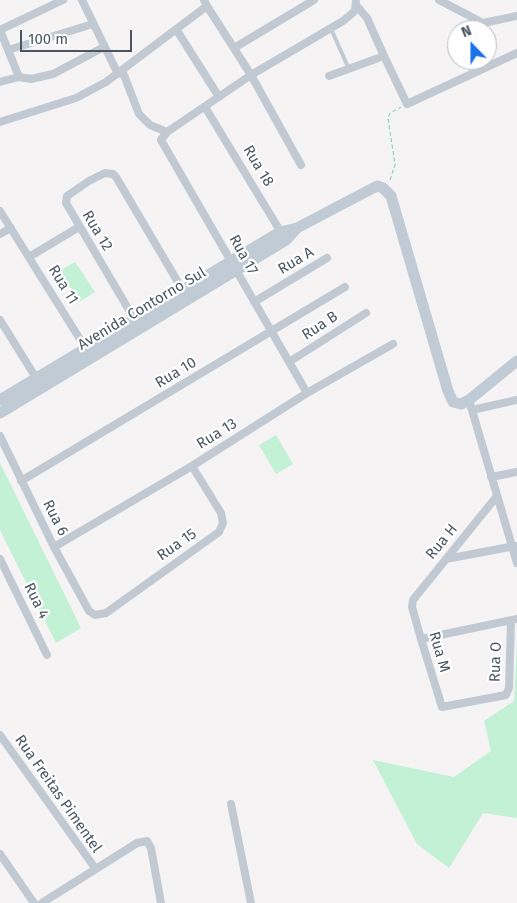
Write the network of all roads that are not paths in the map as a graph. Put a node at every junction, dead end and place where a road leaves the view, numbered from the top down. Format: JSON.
{"nodes":[{"id":1,"x":63,"y":0,"type":"edge"},
{"id":2,"x":82,"y":0,"type":"edge"},
{"id":3,"x":314,"y":0,"type":"edge"},
{"id":4,"x":439,"y":0,"type":"edge"},
{"id":5,"x":205,"y":3,"type":"edge"},
{"id":6,"x":356,"y":3,"type":"edge"},
{"id":7,"x":517,"y":16,"type":"edge"},
{"id":8,"x":93,"y":24,"type":"junction"},
{"id":9,"x":176,"y":29,"type":"junction"},
{"id":10,"x":330,"y":29,"type":"junction"},
{"id":11,"x":0,"y":30,"type":"edge"},
{"id":12,"x":104,"y":47,"type":"junction"},
{"id":13,"x":234,"y":48,"type":"junction"},
{"id":14,"x":8,"y":50,"type":"junction"},
{"id":15,"x":517,"y":53,"type":"edge"},
{"id":16,"x":384,"y":56,"type":"junction"},
{"id":17,"x":349,"y":69,"type":"junction"},
{"id":18,"x":120,"y":72,"type":"junction"},
{"id":19,"x":251,"y":74,"type":"junction"},
{"id":20,"x":329,"y":76,"type":"dead end"},
{"id":21,"x":20,"y":77,"type":"junction"},
{"id":22,"x":0,"y":82,"type":"edge"},
{"id":23,"x":219,"y":97,"type":"junction"},
{"id":24,"x":205,"y":107,"type":"junction"},
{"id":25,"x":0,"y":122,"type":"edge"},
{"id":26,"x":167,"y":132,"type":"junction"},
{"id":27,"x":301,"y":164,"type":"dead end"},
{"id":28,"x":0,"y":211,"type":"edge"},
{"id":29,"x":11,"y":228,"type":"junction"},
{"id":30,"x":79,"y":228,"type":"junction"},
{"id":31,"x":0,"y":234,"type":"edge"},
{"id":32,"x":283,"y":236,"type":"junction"},
{"id":33,"x":29,"y":258,"type":"junction"},
{"id":34,"x":327,"y":258,"type":"dead end"},
{"id":35,"x":233,"y":266,"type":"junction"},
{"id":36,"x":345,"y":287,"type":"dead end"},
{"id":37,"x":186,"y":294,"type":"junction"},
{"id":38,"x":254,"y":302,"type":"junction"},
{"id":39,"x":366,"y":313,"type":"dead end"},
{"id":40,"x":0,"y":320,"type":"edge"},
{"id":41,"x":137,"y":324,"type":"junction"},
{"id":42,"x":271,"y":332,"type":"junction"},
{"id":43,"x":393,"y":344,"type":"dead end"},
{"id":44,"x":89,"y":353,"type":"junction"},
{"id":45,"x":517,"y":361,"type":"edge"},
{"id":46,"x":289,"y":362,"type":"junction"},
{"id":47,"x":39,"y":383,"type":"junction"},
{"id":48,"x":307,"y":393,"type":"junction"},
{"id":49,"x":0,"y":400,"type":"edge"},
{"id":50,"x":517,"y":400,"type":"edge"},
{"id":51,"x":471,"y":405,"type":"junction"},
{"id":52,"x":0,"y":413,"type":"edge"},
{"id":53,"x":0,"y":436,"type":"edge"},
{"id":54,"x":192,"y":466,"type":"junction"},
{"id":55,"x":517,"y":472,"type":"edge"},
{"id":56,"x":492,"y":477,"type":"junction"},
{"id":57,"x":21,"y":482,"type":"junction"},
{"id":58,"x":497,"y":496,"type":"junction"},
{"id":59,"x":515,"y":546,"type":"edge"},
{"id":60,"x":54,"y":547,"type":"junction"},
{"id":61,"x":0,"y":559,"type":"edge"},
{"id":62,"x":446,"y":559,"type":"junction"},
{"id":63,"x":517,"y":563,"type":"edge"},
{"id":64,"x":412,"y":607,"type":"joint"},
{"id":65,"x":89,"y":611,"type":"joint"},
{"id":66,"x":514,"y":620,"type":"edge"},
{"id":67,"x":421,"y":639,"type":"junction"},
{"id":68,"x":47,"y":654,"type":"dead end"},
{"id":69,"x":440,"y":704,"type":"joint"},
{"id":70,"x":0,"y":735,"type":"edge"},
{"id":71,"x":231,"y":804,"type":"dead end"},
{"id":72,"x":0,"y":854,"type":"edge"},
{"id":73,"x":94,"y":868,"type":"junction"},
{"id":74,"x":34,"y":903,"type":"edge"},
{"id":75,"x":42,"y":903,"type":"edge"},
{"id":76,"x":161,"y":903,"type":"edge"},
{"id":77,"x":251,"y":903,"type":"edge"}],
"edges":[{"from":1,"to":11,"type":"street"},
{"from":2,"to":8,"type":"street"},
{"from":3,"to":13,"type":"street"},
{"from":4,"to":7,"type":"street"},
{"from":5,"to":9,"type":"street"},
{"from":5,"to":13,"type":"street"},
{"from":6,"to":10,"type":"street"},
{"from":6,"to":16,"type":"street"},
{"from":8,"to":12,"type":"street"},
{"from":8,"to":14,"type":"street"},
{"from":9,"to":18,"type":"street"},
{"from":9,"to":23,"type":"street"},
{"from":10,"to":17,"type":"lane"},
{"from":10,"to":19,"type":"street"},
{"from":11,"to":14,"type":"street"},
{"from":12,"to":18,"type":"street"},
{"from":12,"to":21,"type":"street"},
{"from":13,"to":19,"type":"street"},
{"from":14,"to":21,"type":"street"},
{"from":15,"to":16,"type":"street"},
{"from":16,"to":17,"type":"street"},
{"from":17,"to":20,"type":"street"},
{"from":18,"to":25,"type":"street"},
{"from":18,"to":26,"type":"street"},
{"from":19,"to":23,"type":"street"},
{"from":19,"to":27,"type":"street"},
{"from":21,"to":22,"type":"street"},
{"from":23,"to":24,"type":"street"},
{"from":24,"to":26,"type":"street"},
{"from":24,"to":32,"type":"street","name":"Rua 18"},
{"from":26,"to":35,"type":"street","name":"Rua 17"},
{"from":28,"to":29,"type":"street","name":"Rua 11"},
{"from":29,"to":31,"type":"street"},
{"from":29,"to":33,"type":"street","name":"Rua 11"},
{"from":30,"to":33,"type":"street"},
{"from":30,"to":37,"type":"street","name":"Rua 12"},
{"from":30,"to":41,"type":"street","name":"Rua 12"},
{"from":32,"to":35,"type":"street","name":"Avenida Contorno Sul"},
{"from":32,"to":51,"type":"street","name":"Avenida Contorno Sul"},
{"from":33,"to":44,"type":"street","name":"Rua 11"},
{"from":34,"to":38,"type":"street","name":"Rua A"},
{"from":35,"to":37,"type":"street","name":"Avenida Contorno Sul"},
{"from":35,"to":38,"type":"street","name":"Rua 17"},
{"from":36,"to":42,"type":"street","name":"Rua 10"},
{"from":37,"to":41,"type":"street","name":"Avenida Contorno Sul"},
{"from":38,"to":42,"type":"street","name":"Rua 17"},
{"from":39,"to":46,"type":"street","name":"Rua B"},
{"from":40,"to":47,"type":"street"},
{"from":41,"to":44,"type":"street","name":"Avenida Contorno Sul"},
{"from":42,"to":46,"type":"street","name":"Rua 17"},
{"from":42,"to":57,"type":"street","name":"Rua 10"},
{"from":43,"to":48,"type":"street","name":"Rua 13"},
{"from":44,"to":47,"type":"street","name":"Avenida Contorno Sul"},
{"from":45,"to":51,"type":"street"},
{"from":46,"to":48,"type":"street","name":"Rua 17"},
{"from":47,"to":49,"type":"street","name":"Avenida Contorno Sul"},
{"from":47,"to":52,"type":"street","name":"Avenida Contorno Sul"},
{"from":48,"to":54,"type":"street","name":"Rua 13"},
{"from":50,"to":51,"type":"street"},
{"from":51,"to":56,"type":"street"},
{"from":53,"to":57,"type":"street","name":"Rua 6"},
{"from":54,"to":60,"type":"street","name":"Rua 13"},
{"from":54,"to":65,"type":"street","name":"Rua 15"},
{"from":55,"to":56,"type":"street"},
{"from":56,"to":58,"type":"street"},
{"from":57,"to":60,"type":"street","name":"Rua 6"},
{"from":58,"to":59,"type":"street"},
{"from":58,"to":62,"type":"street","name":"Rua H"},
{"from":59,"to":62,"type":"street"},
{"from":59,"to":63,"type":"street"},
{"from":60,"to":65,"type":"street","name":"Rua 6"},
{"from":61,"to":68,"type":"street","name":"Rua 4"},
{"from":62,"to":64,"type":"street","name":"Rua H"},
{"from":64,"to":67,"type":"street","name":"Rua M"},
{"from":66,"to":67,"type":"street"},
{"from":66,"to":69,"type":"street","name":"Rua O"},
{"from":67,"to":69,"type":"street","name":"Rua M"},
{"from":70,"to":73,"type":"street","name":"Rua Freitas Pimentel"},
{"from":71,"to":77,"type":"street"},
{"from":72,"to":74,"type":"street"},
{"from":73,"to":75,"type":"street"},
{"from":73,"to":76,"type":"street"}]}
